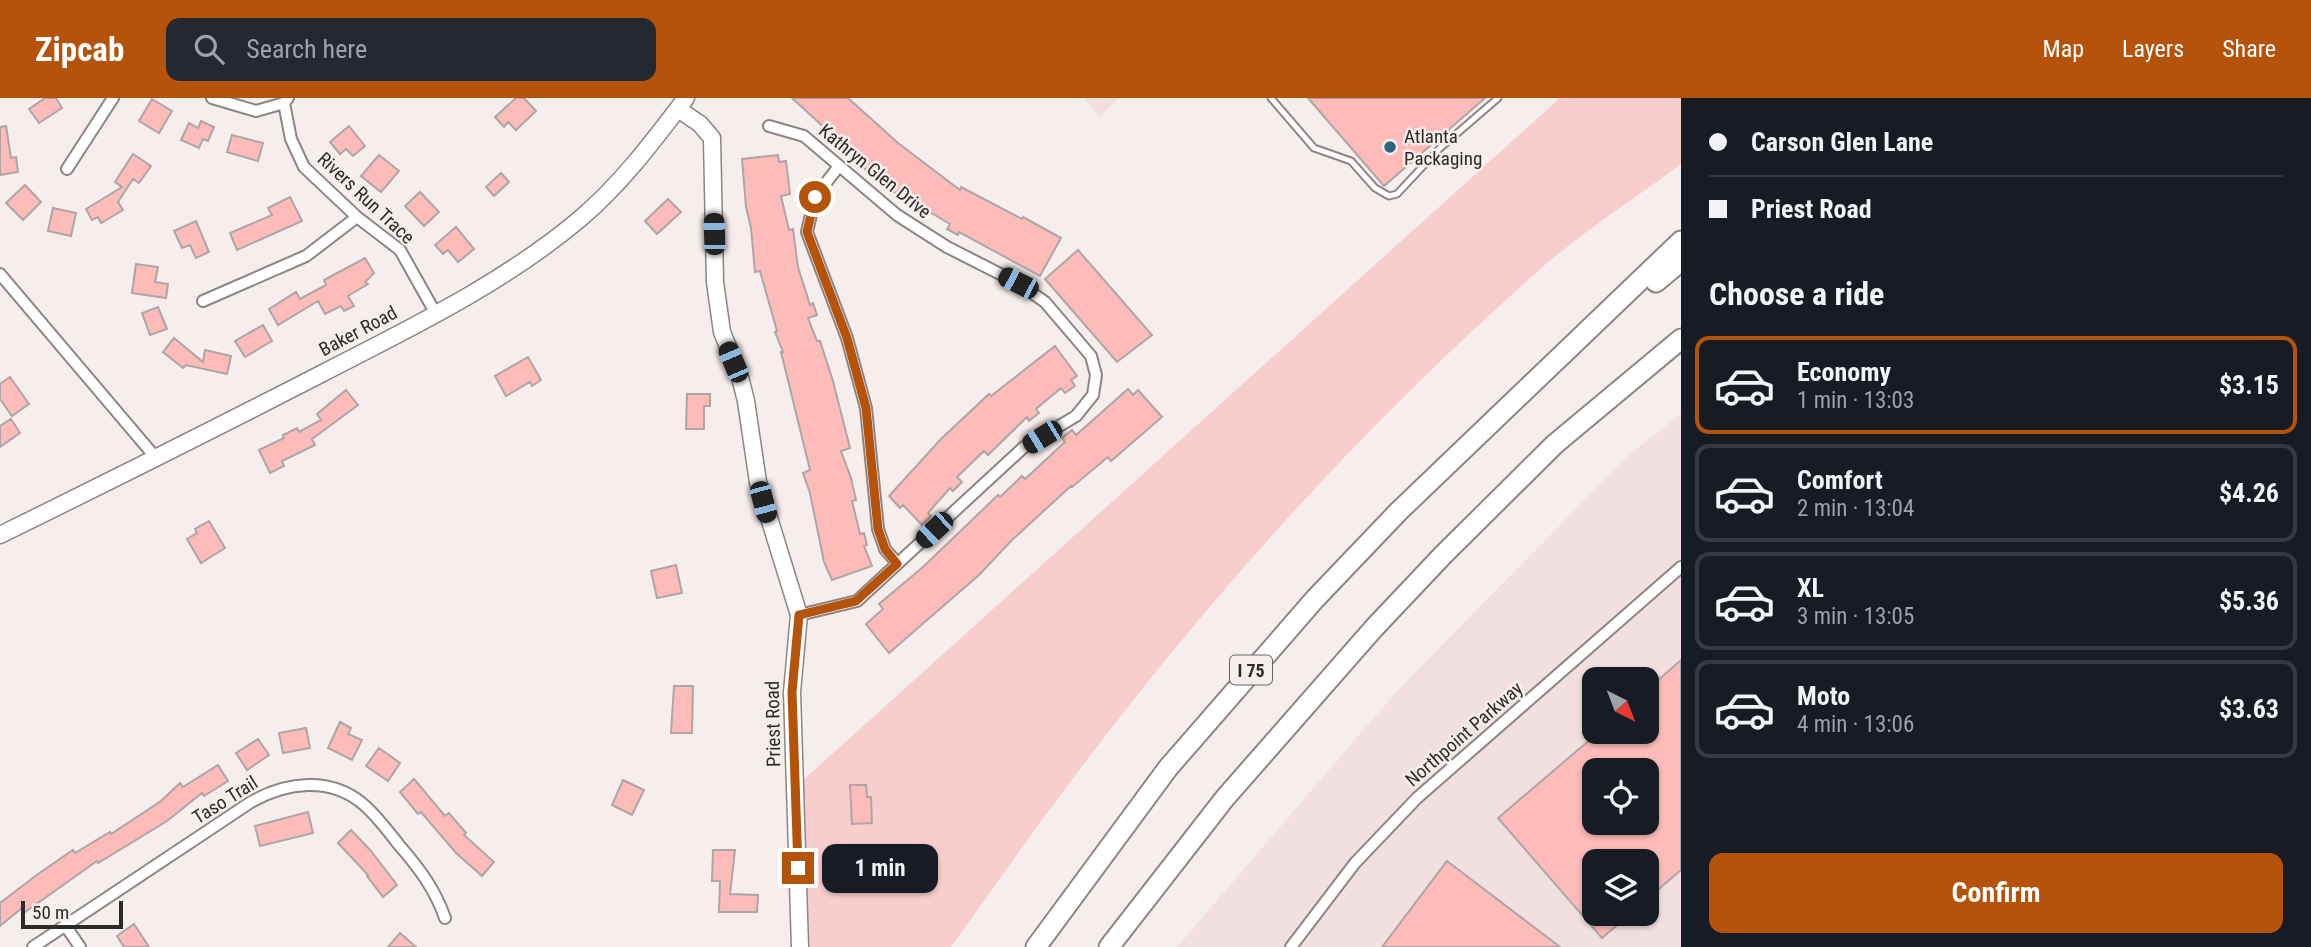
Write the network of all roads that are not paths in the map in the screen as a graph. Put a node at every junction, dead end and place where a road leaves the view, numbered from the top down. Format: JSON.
{"nodes":[{"id":1,"x":113,"y":98,"type":"edge"},
{"id":2,"x":212,"y":98,"type":"edge"},
{"id":3,"x":1271,"y":98,"type":"edge"},
{"id":4,"x":1498,"y":98,"type":"edge"},
{"id":5,"x":286,"y":101,"type":"edge"},
{"id":6,"x":682,"y":103,"type":"edge"},
{"id":7,"x":769,"y":126,"type":"dead end"},
{"id":8,"x":839,"y":166,"type":"junction"},
{"id":9,"x":67,"y":169,"type":"dead end"},
{"id":10,"x":357,"y":217,"type":"junction"},
{"id":11,"x":1681,"y":241,"type":"edge"},
{"id":12,"x":1681,"y":261,"type":"edge"},
{"id":13,"x":0,"y":274,"type":"edge"},
{"id":14,"x":203,"y":301,"type":"dead end"},
{"id":15,"x":436,"y":314,"type":"junction"},
{"id":16,"x":1681,"y":339,"type":"edge"},
{"id":17,"x":1681,"y":355,"type":"edge"},
{"id":18,"x":1494,"y":418,"type":"junction"},
{"id":19,"x":1555,"y":444,"type":"junction"},
{"id":20,"x":156,"y":458,"type":"junction"},
{"id":21,"x":0,"y":535,"type":"edge"},
{"id":22,"x":897,"y":564,"type":"junction"},
{"id":23,"x":1681,"y":567,"type":"edge"},
{"id":24,"x":799,"y":615,"type":"junction"},
{"id":25,"x":445,"y":918,"type":"dead end"},
{"id":26,"x":65,"y":925,"type":"junction"},
{"id":27,"x":33,"y":947,"type":"edge"},
{"id":28,"x":80,"y":947,"type":"edge"},
{"id":29,"x":800,"y":947,"type":"edge"},
{"id":30,"x":1036,"y":947,"type":"edge"},
{"id":31,"x":1109,"y":947,"type":"edge"},
{"id":32,"x":1291,"y":947,"type":"edge"}],
"edges":[{"from":1,"to":9,"type":"street"},
{"from":2,"to":5,"type":"street","name":"Rivers Run Trace"},
{"from":3,"to":4,"type":"lane"},
{"from":5,"to":10,"type":"street","name":"Rivers Run Trace"},
{"from":6,"to":15,"type":"street","name":"Baker Road"},
{"from":6,"to":24,"type":"street","name":"Priest Road"},
{"from":7,"to":8,"type":"street","name":"Kathryn Glen Drive"},
{"from":8,"to":22,"type":"street"},
{"from":8,"to":22,"type":"street","name":"Kathryn Glen Drive"},
{"from":10,"to":14,"type":"street"},
{"from":10,"to":15,"type":"street","name":"Rivers Run Trace"},
{"from":11,"to":18,"type":"highway"},
{"from":12,"to":18,"type":"highway","number":"I 75"},
{"from":13,"to":20,"type":"street"},
{"from":15,"to":20,"type":"street","name":"Baker Road"},
{"from":16,"to":19,"type":"highway"},
{"from":17,"to":19,"type":"highway"},
{"from":18,"to":30,"type":"highway","number":"I 75"},
{"from":19,"to":31,"type":"highway"},
{"from":20,"to":21,"type":"street","name":"Baker Road"},
{"from":22,"to":24,"type":"street","name":"Kathryn Glen Drive"},
{"from":23,"to":32,"type":"street","name":"Northpoint Parkway"},
{"from":24,"to":29,"type":"street","name":"Priest Road"},
{"from":25,"to":26,"type":"street","name":"Taso Trail"},
{"from":26,"to":27,"type":"street","name":"Taso Trail"},
{"from":26,"to":28,"type":"street"}]}
